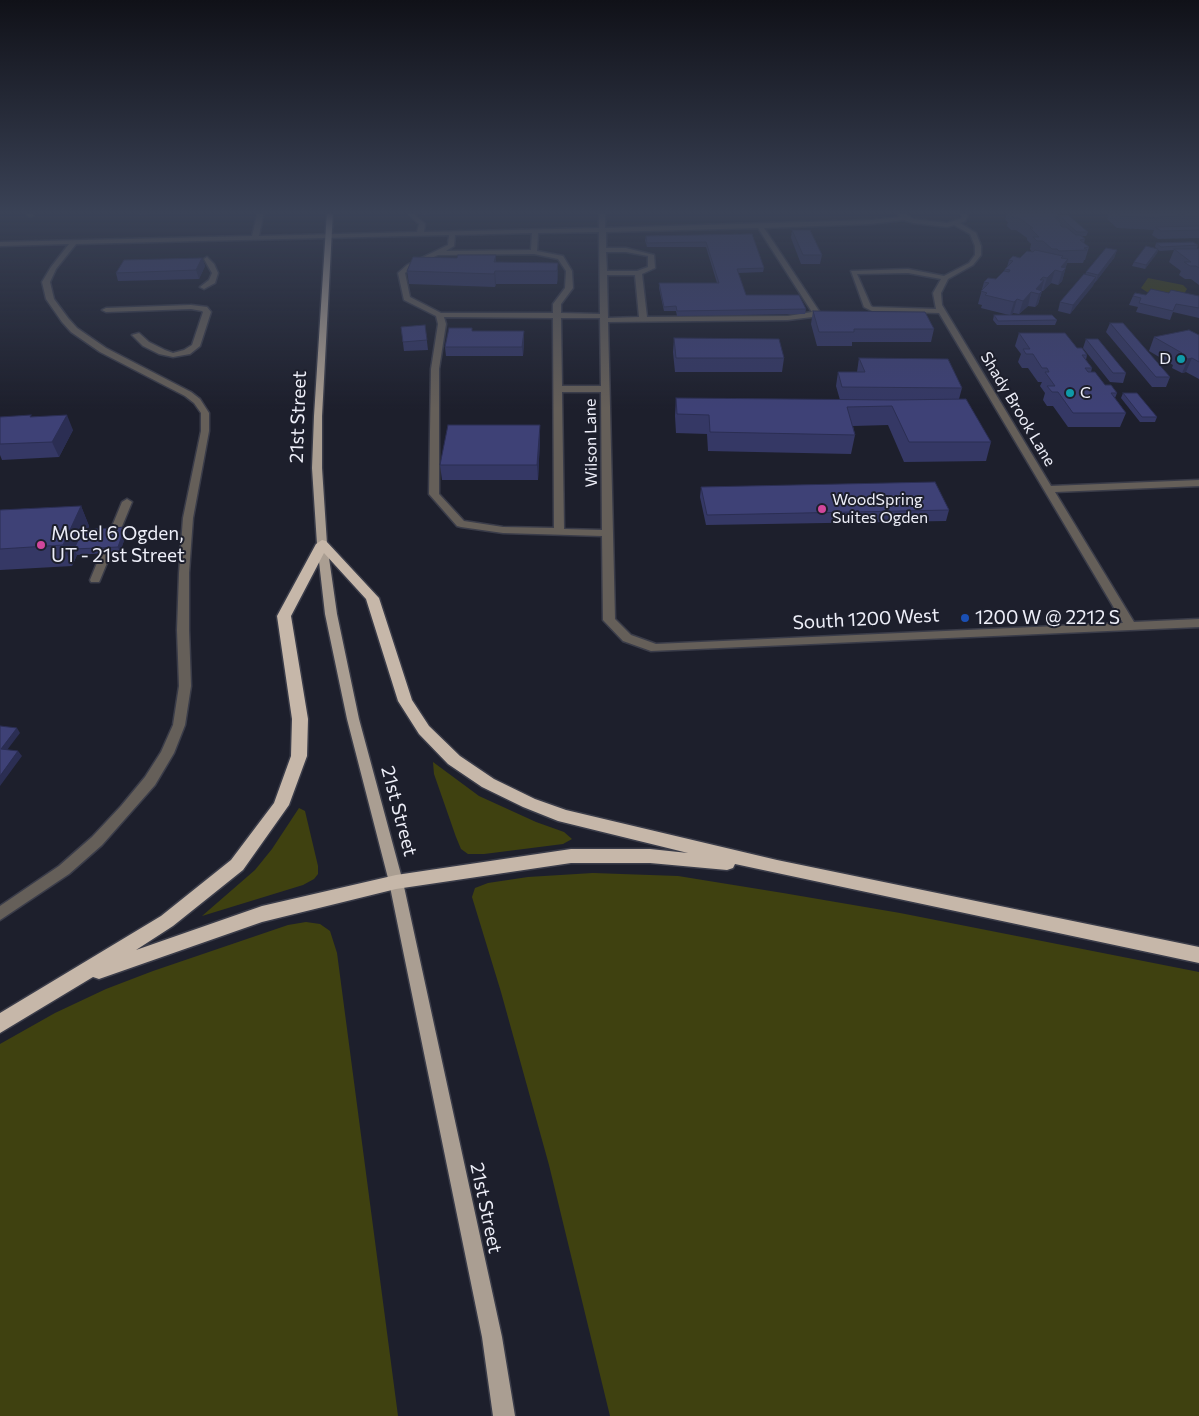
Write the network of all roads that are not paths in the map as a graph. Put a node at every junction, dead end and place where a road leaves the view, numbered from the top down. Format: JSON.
{"nodes":[{"id":1,"x":48,"y":277,"type":"edge"},
{"id":2,"x":214,"y":277,"type":"edge"},
{"id":3,"x":326,"y":277,"type":"edge"},
{"id":4,"x":402,"y":277,"type":"edge"},
{"id":5,"x":569,"y":277,"type":"edge"},
{"id":6,"x":603,"y":277,"type":"edge"},
{"id":7,"x":638,"y":277,"type":"edge"},
{"id":8,"x":793,"y":277,"type":"edge"},
{"id":9,"x":855,"y":277,"type":"edge"},
{"id":10,"x":939,"y":277,"type":"edge"},
{"id":11,"x":945,"y":278,"type":"joint"},
{"id":12,"x":204,"y":287,"type":"dead end"},
{"id":13,"x":106,"y":310,"type":"dead end"},
{"id":14,"x":941,"y":311,"type":"junction"},
{"id":15,"x":440,"y":315,"type":"junction"},
{"id":16,"x":557,"y":316,"type":"junction"},
{"id":17,"x":604,"y":318,"type":"junction"},
{"id":18,"x":643,"y":319,"type":"junction"},
{"id":19,"x":136,"y":335,"type":"dead end"},
{"id":20,"x":558,"y":389,"type":"junction"},
{"id":21,"x":605,"y":389,"type":"junction"},
{"id":22,"x":1199,"y":483,"type":"edge"},
{"id":23,"x":1048,"y":489,"type":"junction"},
{"id":24,"x":127,"y":502,"type":"dead end"},
{"id":25,"x":559,"y":532,"type":"junction"},
{"id":26,"x":608,"y":533,"type":"junction"},
{"id":27,"x":322,"y":544,"type":"junction"},
{"id":28,"x":95,"y":580,"type":"dead end"},
{"id":29,"x":1199,"y":622,"type":"edge"},
{"id":30,"x":1130,"y":625,"type":"junction"},
{"id":31,"x":655,"y":648,"type":"joint"},
{"id":32,"x":777,"y":867,"type":"junction"},
{"id":33,"x":396,"y":882,"type":"junction"},
{"id":34,"x":0,"y":914,"type":"edge"},
{"id":35,"x":1199,"y":955,"type":"edge"},
{"id":36,"x":67,"y":983,"type":"junction"},
{"id":37,"x":0,"y":1024,"type":"edge"},
{"id":38,"x":504,"y":1416,"type":"edge"}],
"edges":[{"from":1,"to":34,"type":"street"},
{"from":2,"to":12,"type":"street"},
{"from":3,"to":27,"type":"main road","name":"21st Street"},
{"from":4,"to":15,"type":"street"},
{"from":5,"to":16,"type":"street"},
{"from":6,"to":17,"type":"street","name":"Wilson Lane"},
{"from":7,"to":18,"type":"street"},
{"from":8,"to":18,"type":"street"},
{"from":9,"to":14,"type":"street"},
{"from":10,"to":11,"type":"street"},
{"from":11,"to":14,"type":"street","name":"Shady Brook Lane"},
{"from":13,"to":19,"type":"street"},
{"from":14,"to":23,"type":"street","name":"Shady Brook Lane"},
{"from":15,"to":16,"type":"street"},
{"from":15,"to":25,"type":"street"},
{"from":16,"to":17,"type":"street"},
{"from":16,"to":20,"type":"street"},
{"from":17,"to":18,"type":"street"},
{"from":17,"to":21,"type":"street","name":"Wilson Lane"},
{"from":20,"to":21,"type":"street"},
{"from":20,"to":25,"type":"street"},
{"from":21,"to":26,"type":"street","name":"Wilson Lane"},
{"from":22,"to":23,"type":"street"},
{"from":23,"to":30,"type":"street","name":"Shady Brook Lane"},
{"from":24,"to":28,"type":"street"},
{"from":25,"to":26,"type":"street"},
{"from":26,"to":31,"type":"street","name":"Wilson Lane"},
{"from":27,"to":32,"type":"highway"},
{"from":27,"to":33,"type":"main road","name":"21st Street"},
{"from":27,"to":36,"type":"highway"},
{"from":29,"to":30,"type":"street","name":"South 1200 West"},
{"from":30,"to":31,"type":"street","name":"South 1200 West"},
{"from":32,"to":33,"type":"highway"},
{"from":32,"to":35,"type":"highway"},
{"from":33,"to":36,"type":"highway"},
{"from":33,"to":38,"type":"main road","name":"21st Street"},
{"from":36,"to":37,"type":"highway"}]}
